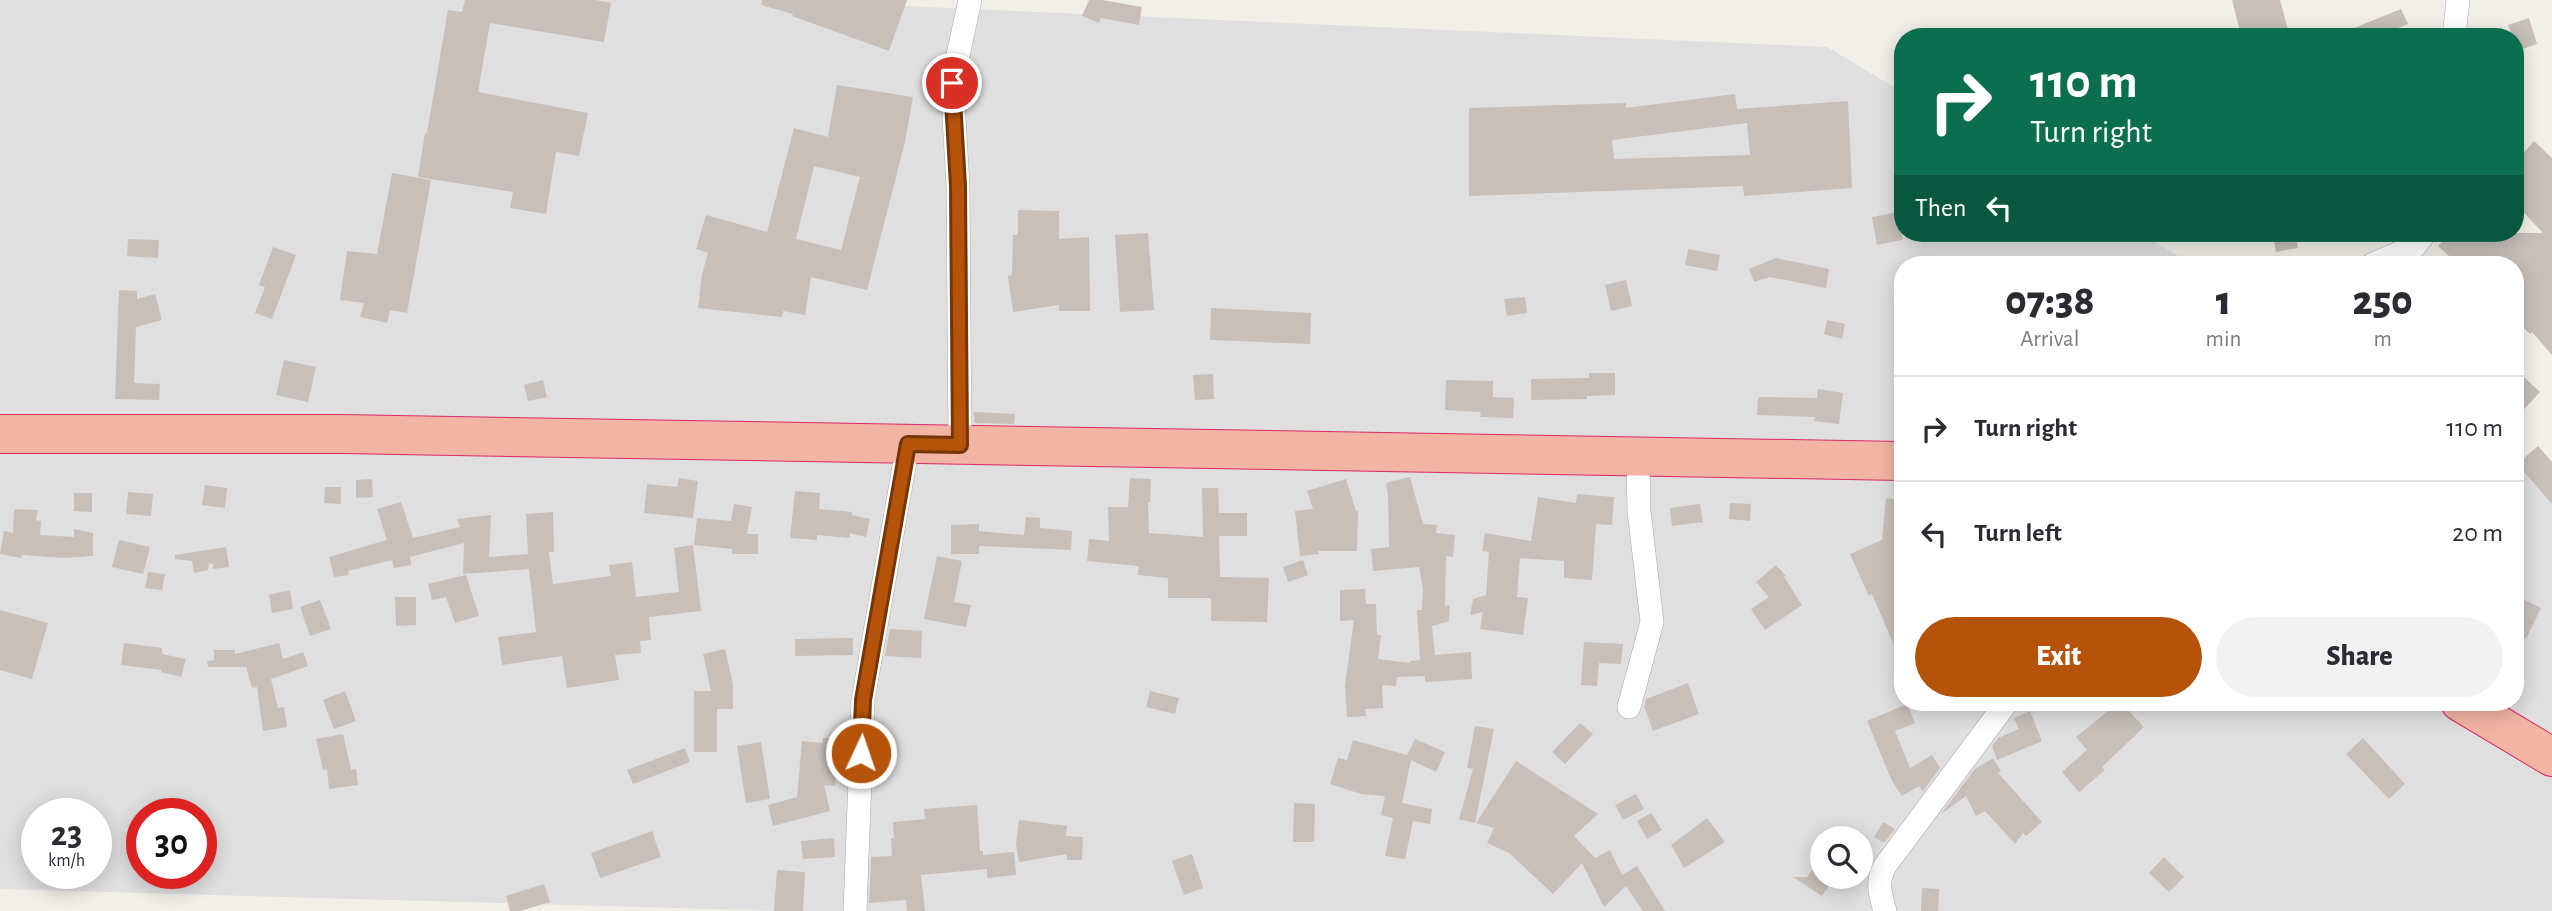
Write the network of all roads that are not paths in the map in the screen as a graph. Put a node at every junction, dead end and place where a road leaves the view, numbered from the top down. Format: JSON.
{"nodes":[{"id":1,"x":970,"y":0,"type":"edge"},
{"id":2,"x":2458,"y":0,"type":"edge"},
{"id":3,"x":2455,"y":28,"type":"edge"},
{"id":4,"x":2417,"y":242,"type":"edge"},
{"id":5,"x":2391,"y":256,"type":"edge"},
{"id":6,"x":0,"y":433,"type":"edge"},
{"id":7,"x":908,"y":444,"type":"junction"},
{"id":8,"x":960,"y":445,"type":"junction"},
{"id":9,"x":1638,"y":457,"type":"junction"},
{"id":10,"x":1894,"y":461,"type":"edge"},
{"id":11,"x":1629,"y":708,"type":"dead end"},
{"id":12,"x":2000,"y":711,"type":"edge"},
{"id":13,"x":2475,"y":711,"type":"edge"},
{"id":14,"x":2552,"y":757,"type":"edge"},
{"id":15,"x":855,"y":911,"type":"edge"},
{"id":16,"x":1885,"y":911,"type":"edge"}],
"edges":[{"from":1,"to":8,"type":"street"},
{"from":2,"to":3,"type":"street"},
{"from":4,"to":5,"type":"street"},
{"from":6,"to":7,"type":"highway"},
{"from":7,"to":8,"type":"highway"},
{"from":7,"to":15,"type":"street"},
{"from":8,"to":9,"type":"highway"},
{"from":9,"to":10,"type":"highway"},
{"from":9,"to":11,"type":"street"},
{"from":12,"to":16,"type":"street"},
{"from":13,"to":14,"type":"highway"}]}
